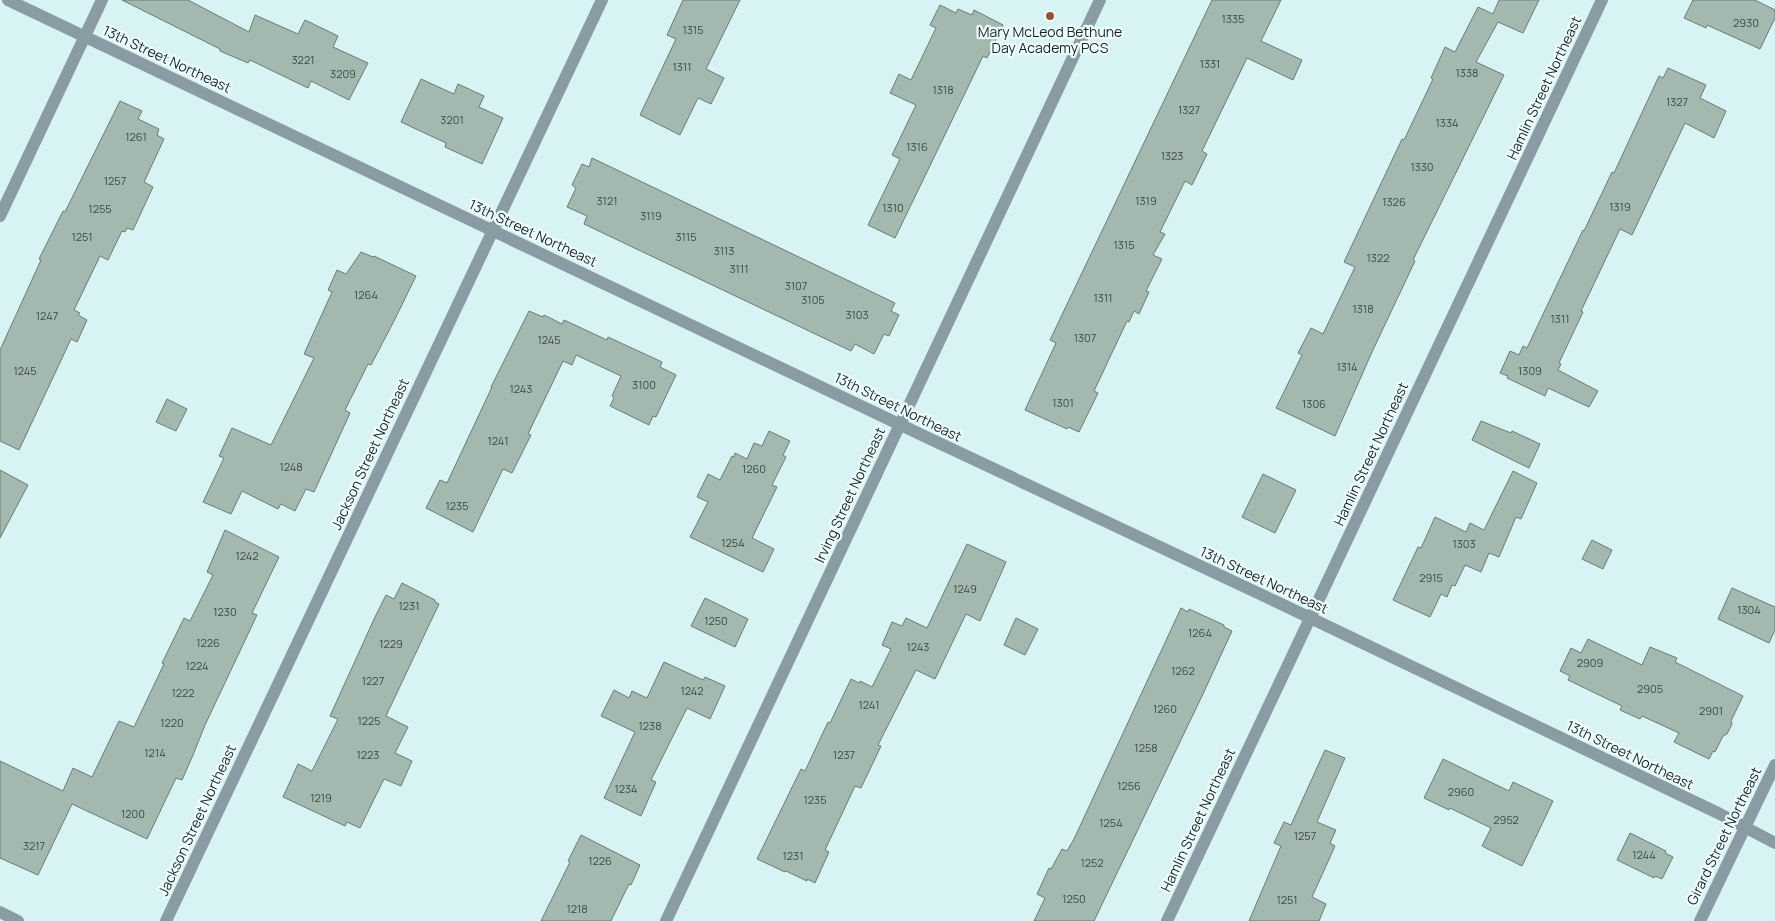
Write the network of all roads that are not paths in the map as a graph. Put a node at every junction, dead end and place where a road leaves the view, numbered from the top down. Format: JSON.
{"nodes":[{"id":1,"x":8,"y":0,"type":"edge"},
{"id":2,"x":102,"y":0,"type":"edge"},
{"id":3,"x":602,"y":0,"type":"edge"},
{"id":4,"x":1100,"y":0,"type":"edge"},
{"id":5,"x":1602,"y":0,"type":"edge"},
{"id":6,"x":85,"y":37,"type":"junction"},
{"id":7,"x":0,"y":216,"type":"edge"},
{"id":8,"x":493,"y":230,"type":"junction"},
{"id":9,"x":900,"y":424,"type":"junction"},
{"id":10,"x":1310,"y":618,"type":"junction"},
{"id":11,"x":1775,"y":765,"type":"edge"},
{"id":12,"x":1745,"y":828,"type":"junction"},
{"id":13,"x":1775,"y":842,"type":"edge"},
{"id":14,"x":0,"y":912,"type":"edge"},
{"id":15,"x":18,"y":921,"type":"edge"},
{"id":16,"x":166,"y":921,"type":"edge"},
{"id":17,"x":666,"y":921,"type":"edge"},
{"id":18,"x":1167,"y":921,"type":"edge"},
{"id":19,"x":1700,"y":921,"type":"edge"}],
"edges":[{"from":1,"to":6,"type":"street","name":"13th Street Northeast"},
{"from":2,"to":6,"type":"street"},
{"from":3,"to":8,"type":"street","name":"Jackson Street Northeast"},
{"from":4,"to":9,"type":"street","name":"Irving Street Northeast"},
{"from":5,"to":10,"type":"street","name":"Hamlin Street Northeast"},
{"from":6,"to":7,"type":"street"},
{"from":6,"to":8,"type":"street","name":"13th Street Northeast"},
{"from":8,"to":9,"type":"street","name":"13th Street Northeast"},
{"from":8,"to":16,"type":"street","name":"Jackson Street Northeast"},
{"from":9,"to":10,"type":"street","name":"13th Street Northeast"},
{"from":9,"to":17,"type":"street","name":"Irving Street Northeast"},
{"from":10,"to":12,"type":"street","name":"13th Street Northeast"},
{"from":10,"to":18,"type":"street","name":"Hamlin Street Northeast"},
{"from":11,"to":12,"type":"street","name":"Girard Street Northeast"},
{"from":12,"to":13,"type":"street","name":"13th Street Northeast"},
{"from":12,"to":19,"type":"street","name":"Girard Street Northeast"},
{"from":14,"to":15,"type":"street"}]}
